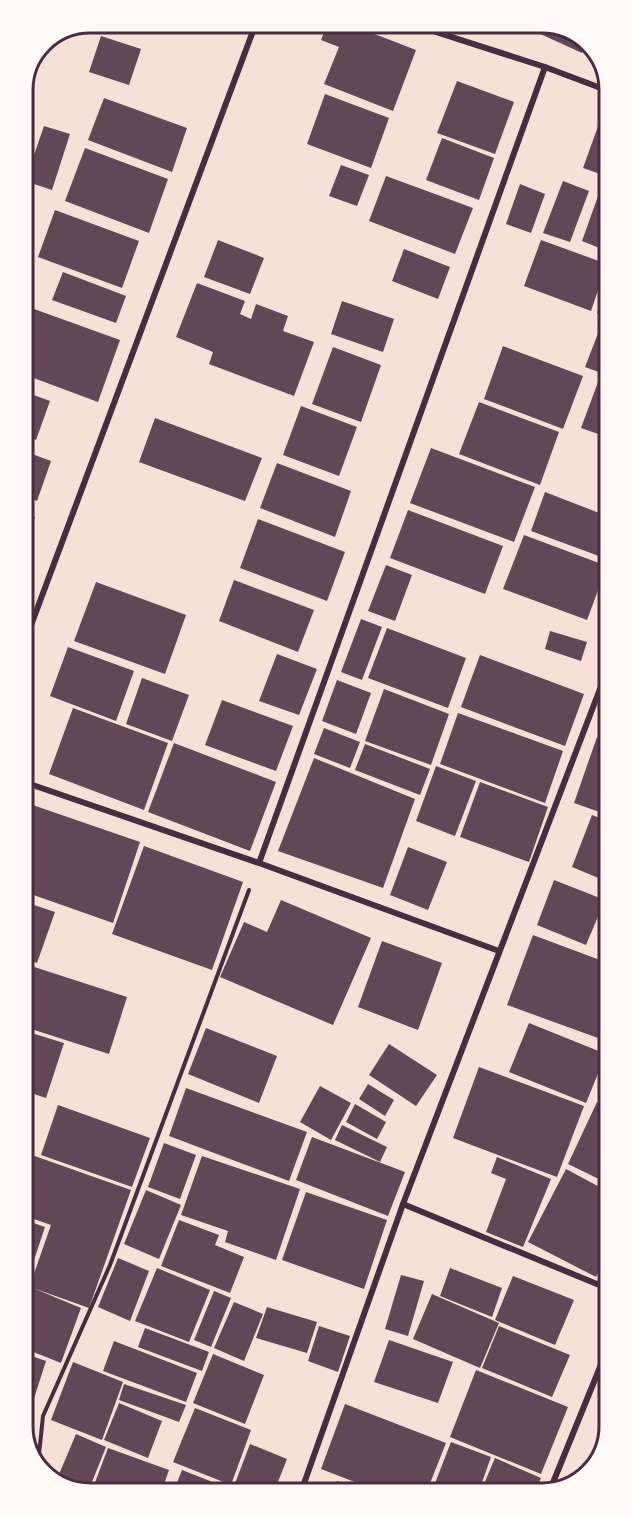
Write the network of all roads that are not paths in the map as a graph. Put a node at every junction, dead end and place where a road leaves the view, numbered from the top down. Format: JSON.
{"nodes":[{"id":1,"x":252,"y":33,"type":"edge"},
{"id":2,"x":439,"y":33,"type":"edge"},
{"id":3,"x":545,"y":67,"type":"junction"},
{"id":4,"x":599,"y":87,"type":"edge"},
{"id":5,"x":33,"y":620,"type":"edge"},
{"id":6,"x":599,"y":691,"type":"edge"},
{"id":7,"x":33,"y":785,"type":"edge"},
{"id":8,"x":259,"y":863,"type":"junction"},
{"id":9,"x":499,"y":951,"type":"junction"},
{"id":10,"x":403,"y":1204,"type":"junction"},
{"id":11,"x":599,"y":1285,"type":"edge"},
{"id":12,"x":599,"y":1370,"type":"edge"},
{"id":13,"x":553,"y":1482,"type":"edge"},
{"id":14,"x":304,"y":1483,"type":"edge"}],
"edges":[{"from":1,"to":5,"type":"street"},
{"from":2,"to":3,"type":"street"},
{"from":3,"to":4,"type":"street"},
{"from":3,"to":8,"type":"street"},
{"from":6,"to":9,"type":"street"},
{"from":7,"to":8,"type":"street"},
{"from":8,"to":9,"type":"street"},
{"from":9,"to":10,"type":"street"},
{"from":10,"to":11,"type":"street"},
{"from":10,"to":14,"type":"street"},
{"from":12,"to":13,"type":"street"}]}
